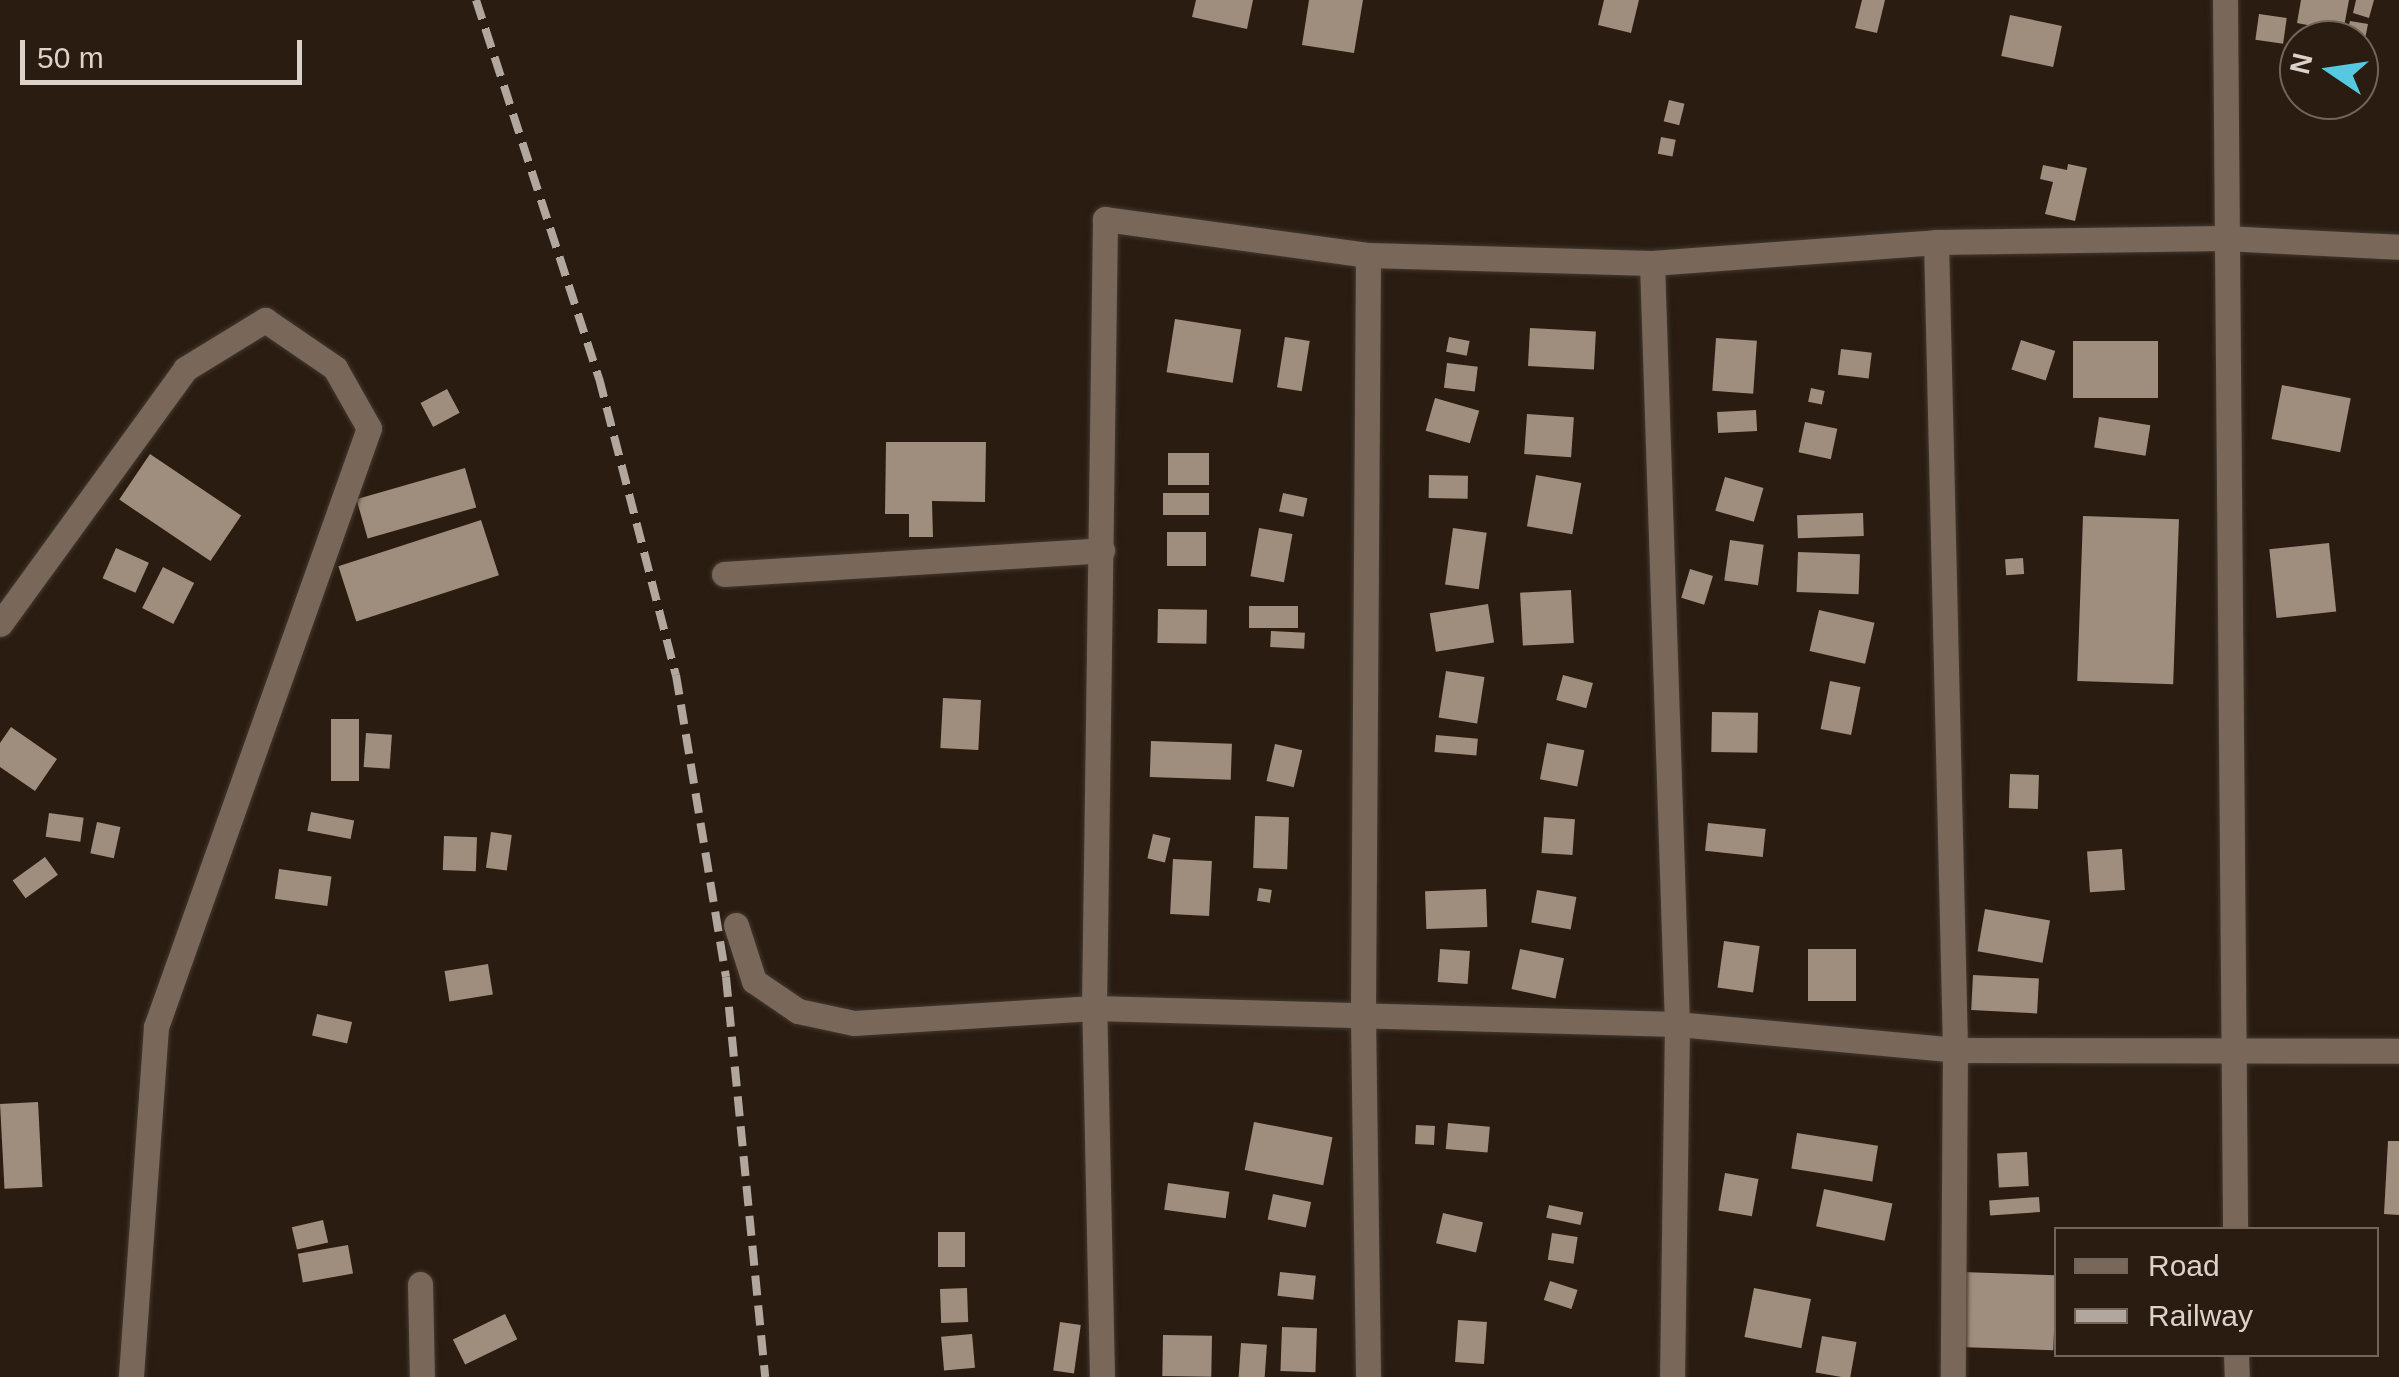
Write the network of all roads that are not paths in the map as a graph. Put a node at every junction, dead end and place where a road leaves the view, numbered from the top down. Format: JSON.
{"nodes":[{"id":1,"x":2225,"y":0,"type":"edge"},
{"id":2,"x":2224,"y":238,"type":"junction"},
{"id":3,"x":1936,"y":242,"type":"junction"},
{"id":4,"x":2399,"y":247,"type":"edge"},
{"id":5,"x":1368,"y":255,"type":"junction"},
{"id":6,"x":1652,"y":263,"type":"junction"},
{"id":7,"x":1102,"y":550,"type":"junction"},
{"id":8,"x":724,"y":574,"type":"dead end"},
{"id":9,"x":0,"y":624,"type":"edge"},
{"id":10,"x":736,"y":924,"type":"dead end"},
{"id":11,"x":1094,"y":1008,"type":"junction"},
{"id":12,"x":1363,"y":1016,"type":"junction"},
{"id":13,"x":1677,"y":1024,"type":"junction"},
{"id":14,"x":1955,"y":1050,"type":"junction"},
{"id":15,"x":2233,"y":1051,"type":"junction"},
{"id":16,"x":2399,"y":1051,"type":"edge"},
{"id":17,"x":2235,"y":1227,"type":"edge"},
{"id":18,"x":420,"y":1284,"type":"dead end"},
{"id":19,"x":131,"y":1377,"type":"edge"},
{"id":20,"x":422,"y":1377,"type":"edge"},
{"id":21,"x":1102,"y":1377,"type":"edge"},
{"id":22,"x":1368,"y":1377,"type":"edge"},
{"id":23,"x":1672,"y":1377,"type":"edge"},
{"id":24,"x":1954,"y":1377,"type":"edge"}],
"edges":[{"from":1,"to":2,"type":"street"},
{"from":2,"to":3,"type":"street"},
{"from":2,"to":4,"type":"street"},
{"from":2,"to":15,"type":"street"},
{"from":3,"to":6,"type":"street"},
{"from":3,"to":14,"type":"street"},
{"from":5,"to":6,"type":"street"},
{"from":5,"to":7,"type":"street"},
{"from":5,"to":12,"type":"street"},
{"from":6,"to":13,"type":"street"},
{"from":7,"to":8,"type":"street"},
{"from":7,"to":11,"type":"street"},
{"from":9,"to":19,"type":"street"},
{"from":10,"to":11,"type":"street"},
{"from":11,"to":12,"type":"street"},
{"from":11,"to":21,"type":"street"},
{"from":12,"to":13,"type":"street"},
{"from":12,"to":22,"type":"street"},
{"from":13,"to":14,"type":"street"},
{"from":13,"to":23,"type":"street"},
{"from":14,"to":15,"type":"street"},
{"from":14,"to":24,"type":"street"},
{"from":15,"to":16,"type":"street"},
{"from":15,"to":17,"type":"street"},
{"from":18,"to":20,"type":"street"}]}
